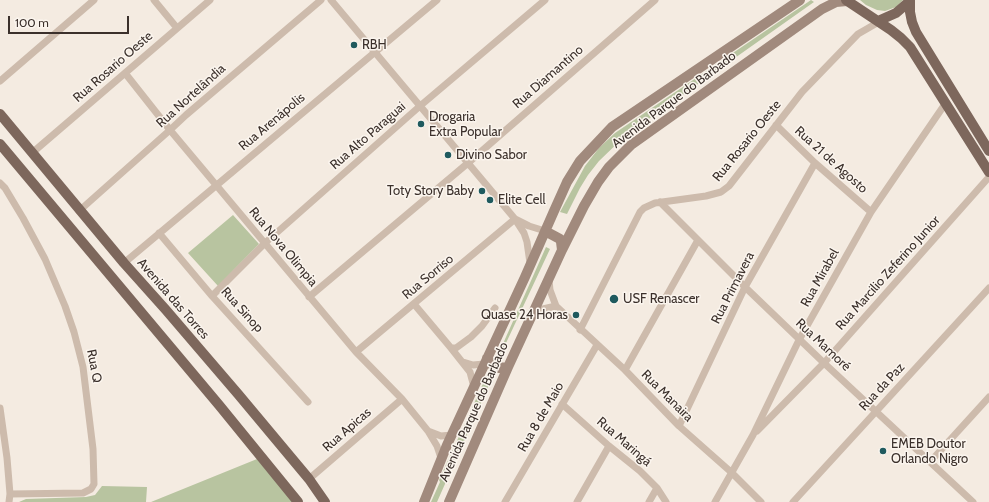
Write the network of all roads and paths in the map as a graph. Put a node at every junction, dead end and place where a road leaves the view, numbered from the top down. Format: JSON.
{"nodes":[{"id":1,"x":94,"y":0,"type":"edge"},
{"id":2,"x":154,"y":0,"type":"edge"},
{"id":3,"x":210,"y":0,"type":"edge"},
{"id":4,"x":320,"y":0,"type":"edge"},
{"id":5,"x":331,"y":0,"type":"edge"},
{"id":6,"x":437,"y":0,"type":"edge"},
{"id":7,"x":545,"y":0,"type":"edge"},
{"id":8,"x":656,"y":0,"type":"edge"},
{"id":9,"x":800,"y":0,"type":"edge"},
{"id":10,"x":847,"y":0,"type":"edge"},
{"id":11,"x":910,"y":0,"type":"edge"},
{"id":12,"x":878,"y":21,"type":"junction"},
{"id":13,"x":177,"y":28,"type":"junction"},
{"id":14,"x":375,"y":52,"type":"junction"},
{"id":15,"x":125,"y":73,"type":"junction"},
{"id":16,"x":0,"y":81,"type":"edge"},
{"id":17,"x":945,"y":104,"type":"junction"},
{"id":18,"x":420,"y":106,"type":"junction"},
{"id":19,"x":0,"y":114,"type":"edge"},
{"id":20,"x":776,"y":126,"type":"junction"},
{"id":21,"x":170,"y":130,"type":"junction"},
{"id":22,"x":0,"y":144,"type":"edge"},
{"id":23,"x":989,"y":152,"type":"edge"},
{"id":24,"x":32,"y":153,"type":"junction"},
{"id":25,"x":468,"y":163,"type":"junction"},
{"id":26,"x":815,"y":163,"type":"junction"},
{"id":27,"x":989,"y":172,"type":"edge"},
{"id":28,"x":989,"y":177,"type":"edge"},
{"id":29,"x":0,"y":183,"type":"edge"},
{"id":30,"x":216,"y":185,"type":"junction"},
{"id":31,"x":660,"y":202,"type":"junction"},
{"id":32,"x":79,"y":211,"type":"junction"},
{"id":33,"x":871,"y":212,"type":"junction"},
{"id":34,"x":515,"y":219,"type":"junction"},
{"id":35,"x":545,"y":231,"type":"junction"},
{"id":36,"x":159,"y":233,"type":"junction"},
{"id":37,"x":698,"y":240,"type":"junction"},
{"id":38,"x":265,"y":243,"type":"junction"},
{"id":39,"x":108,"y":244,"type":"junction"},
{"id":40,"x":86,"y":247,"type":"junction"},
{"id":41,"x":562,"y":250,"type":"junction"},
{"id":42,"x":124,"y":263,"type":"junction"},
{"id":43,"x":530,"y":265,"type":"junction"},
{"id":44,"x":549,"y":280,"type":"junction"},
{"id":45,"x":745,"y":287,"type":"junction"},
{"id":46,"x":989,"y":288,"type":"edge"},
{"id":47,"x":212,"y":296,"type":"junction"},
{"id":48,"x":309,"y":297,"type":"junction"},
{"id":49,"x":414,"y":304,"type":"junction"},
{"id":50,"x":556,"y":306,"type":"junction"},
{"id":51,"x":495,"y":308,"type":"dead end"},
{"id":52,"x":534,"y":311,"type":"junction"},
{"id":53,"x":580,"y":330,"type":"junction"},
{"id":54,"x":799,"y":340,"type":"junction"},
{"id":55,"x":597,"y":344,"type":"junction"},
{"id":56,"x":451,"y":348,"type":"junction"},
{"id":57,"x":356,"y":352,"type":"junction"},
{"id":58,"x":486,"y":361,"type":"junction"},
{"id":59,"x":463,"y":362,"type":"junction"},
{"id":60,"x":824,"y":363,"type":"junction"},
{"id":61,"x":508,"y":367,"type":"junction"},
{"id":62,"x":625,"y":370,"type":"junction"},
{"id":63,"x":474,"y":387,"type":"junction"},
{"id":64,"x":989,"y":397,"type":"edge"},
{"id":65,"x":402,"y":399,"type":"junction"},
{"id":66,"x":308,"y":402,"type":"dead end"},
{"id":67,"x":562,"y":404,"type":"junction"},
{"id":68,"x":0,"y":408,"type":"edge"},
{"id":69,"x":876,"y":411,"type":"junction"},
{"id":70,"x":679,"y":426,"type":"junction"},
{"id":71,"x":428,"y":431,"type":"junction"},
{"id":72,"x":452,"y":435,"type":"junction"},
{"id":73,"x":753,"y":435,"type":"junction"},
{"id":74,"x":609,"y":446,"type":"junction"},
{"id":75,"x":442,"y":459,"type":"junction"},
{"id":76,"x":930,"y":462,"type":"junction"},
{"id":77,"x":731,"y":472,"type":"junction"},
{"id":78,"x":309,"y":479,"type":"junction"},
{"id":79,"x":657,"y":488,"type":"junction"},
{"id":80,"x":10,"y":494,"type":"junction"},
{"id":81,"x":9,"y":502,"type":"edge"},
{"id":82,"x":298,"y":502,"type":"edge"},
{"id":83,"x":326,"y":502,"type":"edge"},
{"id":84,"x":424,"y":502,"type":"edge"},
{"id":85,"x":449,"y":502,"type":"edge"},
{"id":86,"x":505,"y":502,"type":"edge"},
{"id":87,"x":577,"y":502,"type":"edge"},
{"id":88,"x":649,"y":502,"type":"edge"},
{"id":89,"x":666,"y":502,"type":"edge"},
{"id":90,"x":715,"y":502,"type":"edge"},
{"id":91,"x":761,"y":502,"type":"edge"},
{"id":92,"x":793,"y":502,"type":"edge"},
{"id":93,"x":973,"y":502,"type":"edge"}],
"edges":[{"from":1,"to":16,"type":"street"},
{"from":2,"to":13,"type":"street"},
{"from":3,"to":13,"type":"street","name":"Rua Rosario Oeste"},
{"from":4,"to":21,"type":"street","name":"Rua Nortelândia"},
{"from":5,"to":14,"type":"street"},
{"from":6,"to":14,"type":"street","name":"Rua Arenápolis"},
{"from":7,"to":18,"type":"street","name":"Rua Alto Paraguai"},
{"from":8,"to":25,"type":"street","name":"Rua Diamantino"},
{"from":9,"to":35,"type":"main road","name":"Avenida Parque do Barbado"},
{"from":10,"to":12,"type":"main road"},
{"from":10,"to":41,"type":"main road","name":"Avenida Parque do Barbado"},
{"from":11,"to":12,"type":"main road"},
{"from":11,"to":23,"type":"main road"},
{"from":12,"to":17,"type":"main road"},
{"from":12,"to":20,"type":"street","name":"Rua Rosario Oeste"},
{"from":13,"to":15,"type":"street","name":"Rua Rosario Oeste"},
{"from":14,"to":18,"type":"street"},
{"from":14,"to":30,"type":"street","name":"Rua Arenápolis"},
{"from":15,"to":21,"type":"street","name":"Rua Nova Olimpia"},
{"from":15,"to":24,"type":"street","name":"Rua Rosario Oeste"},
{"from":17,"to":27,"type":"main road"},
{"from":17,"to":33,"type":"street","name":"Rua Mirabel"},
{"from":18,"to":25,"type":"street"},
{"from":18,"to":38,"type":"street","name":"Rua Alto Paraguai"},
{"from":19,"to":24,"type":"main road","name":"Avenida das Torres"},
{"from":20,"to":26,"type":"street","name":"Rua 21 de Agosto"},
{"from":20,"to":31,"type":"street","name":"Rua Rosario Oeste"},
{"from":21,"to":30,"type":"street","name":"Rua Nova Olimpia"},
{"from":21,"to":32,"type":"street","name":"Rua Nortelândia"},
{"from":22,"to":40,"type":"main road"},
{"from":24,"to":32,"type":"main road","name":"Avenida das Torres"},
{"from":25,"to":34,"type":"street"},
{"from":25,"to":48,"type":"street","name":"Rua Diamantino"},
{"from":26,"to":33,"type":"street","name":"Rua 21 de Agosto"},
{"from":26,"to":45,"type":"street","name":"Rua Primavera"},
{"from":28,"to":60,"type":"street","name":"Rua Marcilio Zeferino Junior"},
{"from":29,"to":80,"type":"street","name":"Rua Q"},
{"from":30,"to":36,"type":"street","name":"Rua Arenápolis"},
{"from":30,"to":38,"type":"street","name":"Rua Nova Olimpia"},
{"from":31,"to":37,"type":"street","name":"Rua Mamoré"},
{"from":31,"to":53,"type":"street","name":"Rua Rosario Oeste"},
{"from":32,"to":39,"type":"main road","name":"Avenida das Torres"},
{"from":33,"to":54,"type":"street","name":"Rua Mirabel"},
{"from":34,"to":35,"type":"street"},
{"from":34,"to":43,"type":"street"},
{"from":34,"to":49,"type":"street","name":"Rua Sorriso"},
{"from":35,"to":41,"type":"main road"},
{"from":35,"to":43,"type":"main road","name":"Avenida Parque do Barbado"},
{"from":36,"to":42,"type":"street","name":"Rua Arenápolis"},
{"from":36,"to":47,"type":"street","name":"Rua Sinop"},
{"from":37,"to":45,"type":"street","name":"Rua Mamoré"},
{"from":37,"to":62,"type":"street"},
{"from":38,"to":47,"type":"street","name":"Rua Alto Paraguai"},
{"from":38,"to":48,"type":"street","name":"Rua Nova Olimpia"},
{"from":39,"to":40,"type":"main road"},
{"from":39,"to":42,"type":"main road","name":"Avenida das Torres"},
{"from":40,"to":82,"type":"main road"},
{"from":41,"to":44,"type":"main road","name":"Avenida Parque do Barbado"},
{"from":42,"to":78,"type":"main road","name":"Avenida das Torres"},
{"from":43,"to":58,"type":"main road","name":"Avenida Parque do Barbado"},
{"from":44,"to":50,"type":"street","name":"Rua Manaira"},
{"from":44,"to":52,"type":"main road","name":"Avenida Parque do Barbado"},
{"from":45,"to":54,"type":"street","name":"Rua Mamoré"},
{"from":45,"to":70,"type":"street","name":"Rua Primavera"},
{"from":46,"to":69,"type":"street","name":"Rua da Paz"},
{"from":47,"to":66,"type":"street","name":"Rua Sinop"},
{"from":48,"to":57,"type":"street","name":"Rua Nova Olimpia"},
{"from":49,"to":56,"type":"street"},
{"from":49,"to":57,"type":"street","name":"Rua Sorriso"},
{"from":50,"to":52,"type":"street"},
{"from":50,"to":53,"type":"street","name":"Rua Manaira"},
{"from":51,"to":56,"type":"street"},
{"from":52,"to":61,"type":"main road","name":"Avenida Parque do Barbado"},
{"from":53,"to":55,"type":"street","name":"Rua Manaira"},
{"from":54,"to":60,"type":"street","name":"Rua Mamoré"},
{"from":54,"to":73,"type":"street","name":"Rua Mirabel"},
{"from":55,"to":62,"type":"street","name":"Rua Manaira"},
{"from":55,"to":67,"type":"street","name":"Rua 8 de Maio"},
{"from":56,"to":59,"type":"street"},
{"from":57,"to":65,"type":"street","name":"Rua Nova Olimpia"},
{"from":58,"to":59,"type":"street"},
{"from":58,"to":61,"type":"main road"},
{"from":58,"to":63,"type":"main road","name":"Avenida Parque do Barbado"},
{"from":59,"to":63,"type":"street"},
{"from":60,"to":69,"type":"street","name":"Rua Mamoré"},
{"from":60,"to":73,"type":"street","name":"Rua Marcilio Zeferino Junior"},
{"from":61,"to":85,"type":"main road","name":"Avenida Parque do Barbado"},
{"from":62,"to":70,"type":"street","name":"Rua Manaira"},
{"from":63,"to":72,"type":"main road","name":"Avenida Parque do Barbado"},
{"from":64,"to":76,"type":"street"},
{"from":65,"to":71,"type":"street","name":"Rua Nova Olimpia"},
{"from":65,"to":78,"type":"street","name":"Rua Apicas"},
{"from":67,"to":74,"type":"street","name":"Rua Maringá"},
{"from":67,"to":86,"type":"street","name":"Rua 8 de Maio"},
{"from":68,"to":80,"type":"street"},
{"from":69,"to":76,"type":"street","name":"Rua Mamoré"},
{"from":69,"to":92,"type":"street","name":"Rua da Paz"},
{"from":70,"to":77,"type":"street","name":"Rua Manaira"},
{"from":71,"to":72,"type":"street"},
{"from":71,"to":75,"type":"street","name":"Rua Nova Olimpia"},
{"from":72,"to":75,"type":"main road","name":"Avenida Parque do Barbado"},
{"from":73,"to":77,"type":"street","name":"Rua Mirabel"},
{"from":74,"to":79,"type":"street","name":"Rua Maringá"},
{"from":74,"to":87,"type":"street"},
{"from":75,"to":84,"type":"main road","name":"Avenida Parque do Barbado"},
{"from":76,"to":93,"type":"street","name":"Rua Mamoré"},
{"from":77,"to":90,"type":"street","name":"Rua Mirabel"},
{"from":77,"to":91,"type":"street","name":"Rua Manaira"},
{"from":78,"to":83,"type":"main road","name":"Avenida das Torres"},
{"from":79,"to":88,"type":"street"},
{"from":79,"to":89,"type":"street","name":"Rua Maringá"},
{"from":80,"to":81,"type":"street"}]}
